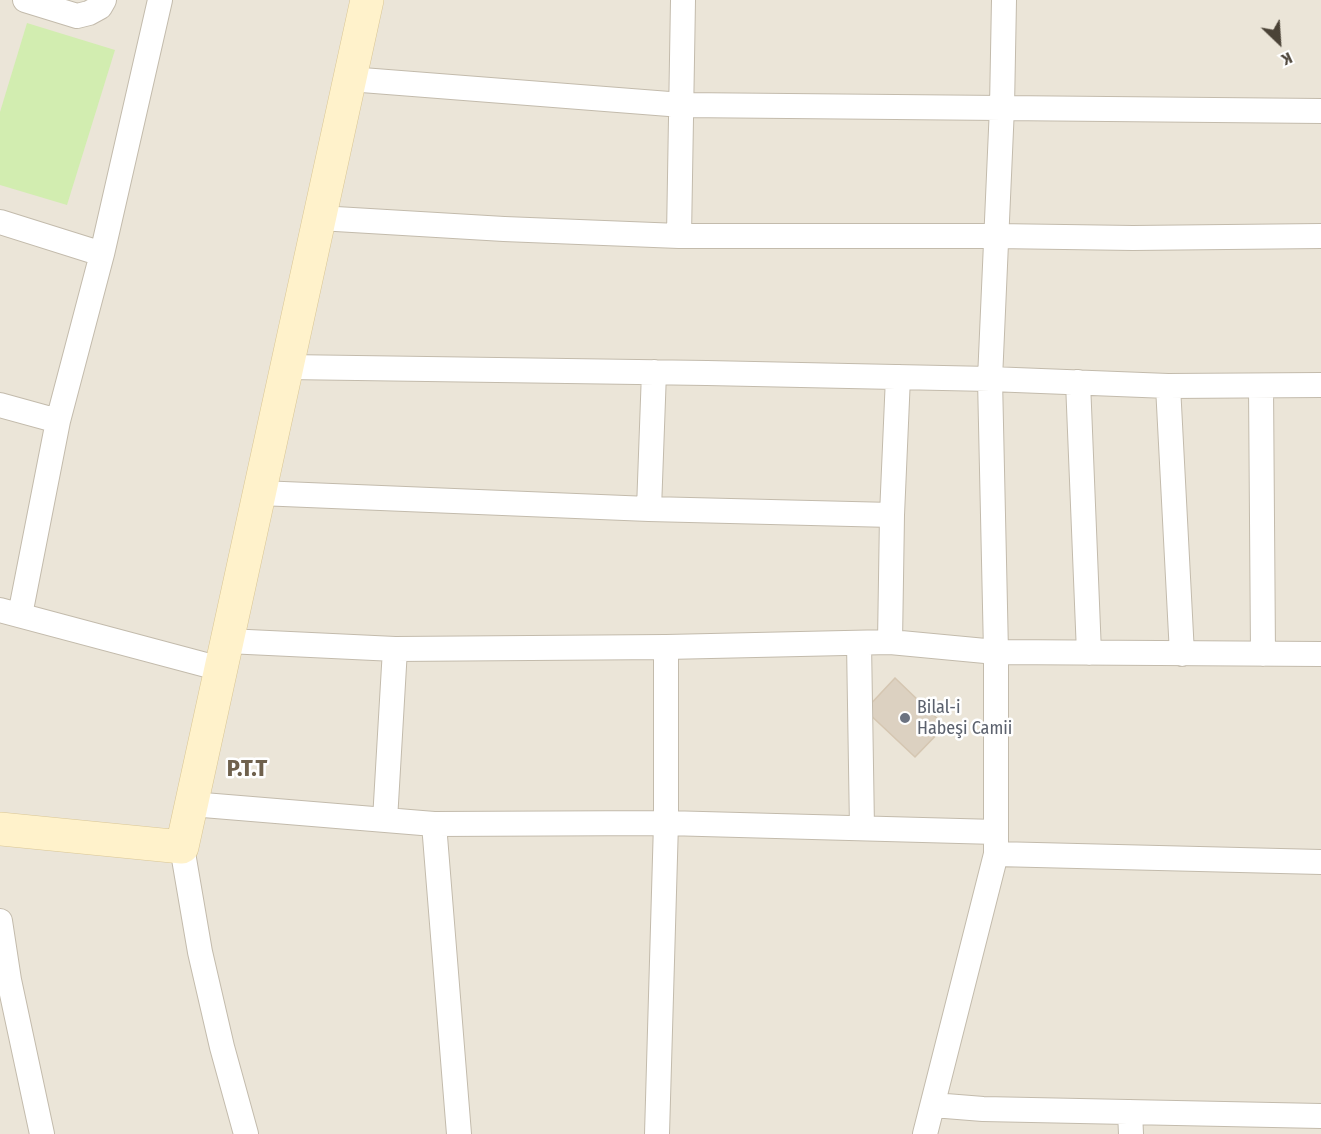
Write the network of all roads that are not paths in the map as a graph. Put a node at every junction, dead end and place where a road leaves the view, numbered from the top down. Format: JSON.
{"nodes":[{"id":1,"x":104,"y":0,"type":"edge"},
{"id":2,"x":160,"y":0,"type":"edge"},
{"id":3,"x":367,"y":0,"type":"edge"},
{"id":4,"x":683,"y":0,"type":"edge"},
{"id":5,"x":1004,"y":0,"type":"edge"},
{"id":6,"x":33,"y":1,"type":"edge"},
{"id":7,"x":350,"y":79,"type":"junction"},
{"id":8,"x":682,"y":105,"type":"junction"},
{"id":9,"x":1002,"y":107,"type":"junction"},
{"id":10,"x":1321,"y":111,"type":"edge"},
{"id":11,"x":319,"y":218,"type":"junction"},
{"id":12,"x":0,"y":222,"type":"edge"},
{"id":13,"x":679,"y":236,"type":"junction"},
{"id":14,"x":996,"y":236,"type":"junction"},
{"id":15,"x":1321,"y":236,"type":"edge"},
{"id":16,"x":102,"y":254,"type":"junction"},
{"id":17,"x":286,"y":367,"type":"junction"},
{"id":18,"x":654,"y":372,"type":"junction"},
{"id":19,"x":898,"y":377,"type":"junction"},
{"id":20,"x":990,"y":379,"type":"junction"},
{"id":21,"x":1078,"y":382,"type":"junction"},
{"id":22,"x":1321,"y":385,"type":"edge"},
{"id":23,"x":1168,"y":386,"type":"junction"},
{"id":24,"x":1261,"y":386,"type":"junction"},
{"id":25,"x":0,"y":405,"type":"edge"},
{"id":26,"x":58,"y":421,"type":"junction"},
{"id":27,"x":259,"y":493,"type":"junction"},
{"id":28,"x":649,"y":509,"type":"junction"},
{"id":29,"x":892,"y":515,"type":"junction"},
{"id":30,"x":10,"y":612,"type":"edge"},
{"id":31,"x":890,"y":642,"type":"junction"},
{"id":32,"x":859,"y":643,"type":"junction"},
{"id":33,"x":666,"y":647,"type":"junction"},
{"id":34,"x":395,"y":649,"type":"junction"},
{"id":35,"x":996,"y":652,"type":"junction"},
{"id":36,"x":1089,"y":653,"type":"junction"},
{"id":37,"x":1182,"y":654,"type":"junction"},
{"id":38,"x":1263,"y":654,"type":"junction"},
{"id":39,"x":1321,"y":654,"type":"edge"},
{"id":40,"x":224,"y":655,"type":"junction"},
{"id":41,"x":191,"y":804,"type":"junction"},
{"id":42,"x":385,"y":820,"type":"junction"},
{"id":43,"x":666,"y":823,"type":"junction"},
{"id":44,"x":434,"y":824,"type":"junction"},
{"id":45,"x":862,"y":828,"type":"junction"},
{"id":46,"x":0,"y":829,"type":"edge"},
{"id":47,"x":996,"y":843,"type":"junction"},
{"id":48,"x":182,"y":847,"type":"junction"},
{"id":49,"x":1321,"y":862,"type":"edge"},
{"id":50,"x":0,"y":921,"type":"edge"},
{"id":51,"x":933,"y":1105,"type":"junction"},
{"id":52,"x":1321,"y":1116,"type":"edge"},
{"id":53,"x":1131,"y":1123,"type":"edge"},
{"id":54,"x":42,"y":1134,"type":"edge"},
{"id":55,"x":246,"y":1134,"type":"edge"},
{"id":56,"x":459,"y":1134,"type":"edge"},
{"id":57,"x":657,"y":1134,"type":"edge"},
{"id":58,"x":926,"y":1134,"type":"edge"}],
"edges":[{"from":1,"to":6,"type":"street"},
{"from":2,"to":16,"type":"street"},
{"from":3,"to":7,"type":"street"},
{"from":4,"to":8,"type":"street"},
{"from":5,"to":9,"type":"street"},
{"from":7,"to":8,"type":"street"},
{"from":7,"to":11,"type":"street"},
{"from":8,"to":9,"type":"street"},
{"from":8,"to":13,"type":"street"},
{"from":9,"to":10,"type":"street"},
{"from":9,"to":14,"type":"street"},
{"from":11,"to":13,"type":"street"},
{"from":11,"to":17,"type":"street"},
{"from":12,"to":16,"type":"street"},
{"from":13,"to":14,"type":"street"},
{"from":14,"to":15,"type":"street"},
{"from":14,"to":20,"type":"street"},
{"from":16,"to":26,"type":"street"},
{"from":17,"to":18,"type":"street"},
{"from":17,"to":27,"type":"street"},
{"from":18,"to":19,"type":"street"},
{"from":18,"to":28,"type":"street"},
{"from":19,"to":20,"type":"street"},
{"from":19,"to":29,"type":"street"},
{"from":20,"to":21,"type":"street"},
{"from":20,"to":35,"type":"street"},
{"from":21,"to":23,"type":"street"},
{"from":21,"to":36,"type":"street"},
{"from":22,"to":24,"type":"street"},
{"from":23,"to":24,"type":"street"},
{"from":23,"to":37,"type":"street"},
{"from":24,"to":38,"type":"street"},
{"from":25,"to":26,"type":"street"},
{"from":26,"to":30,"type":"street"},
{"from":27,"to":28,"type":"street"},
{"from":27,"to":40,"type":"street"},
{"from":28,"to":29,"type":"street"},
{"from":29,"to":31,"type":"street"},
{"from":30,"to":40,"type":"street"},
{"from":31,"to":32,"type":"street"},
{"from":31,"to":35,"type":"street"},
{"from":32,"to":33,"type":"street"},
{"from":32,"to":45,"type":"street"},
{"from":33,"to":34,"type":"street"},
{"from":33,"to":43,"type":"street"},
{"from":34,"to":40,"type":"street"},
{"from":34,"to":42,"type":"street"},
{"from":35,"to":36,"type":"street"},
{"from":35,"to":47,"type":"street"},
{"from":36,"to":37,"type":"street"},
{"from":37,"to":38,"type":"street"},
{"from":38,"to":39,"type":"street"},
{"from":40,"to":41,"type":"street"},
{"from":41,"to":42,"type":"street"},
{"from":41,"to":48,"type":"street"},
{"from":42,"to":44,"type":"street"},
{"from":43,"to":44,"type":"street"},
{"from":43,"to":45,"type":"street"},
{"from":43,"to":57,"type":"street"},
{"from":44,"to":56,"type":"street"},
{"from":45,"to":47,"type":"street"},
{"from":46,"to":48,"type":"street"},
{"from":47,"to":49,"type":"street"},
{"from":47,"to":51,"type":"street"},
{"from":48,"to":55,"type":"street"},
{"from":50,"to":54,"type":"street"},
{"from":51,"to":53,"type":"street"},
{"from":51,"to":58,"type":"street"},
{"from":52,"to":53,"type":"street"}]}
